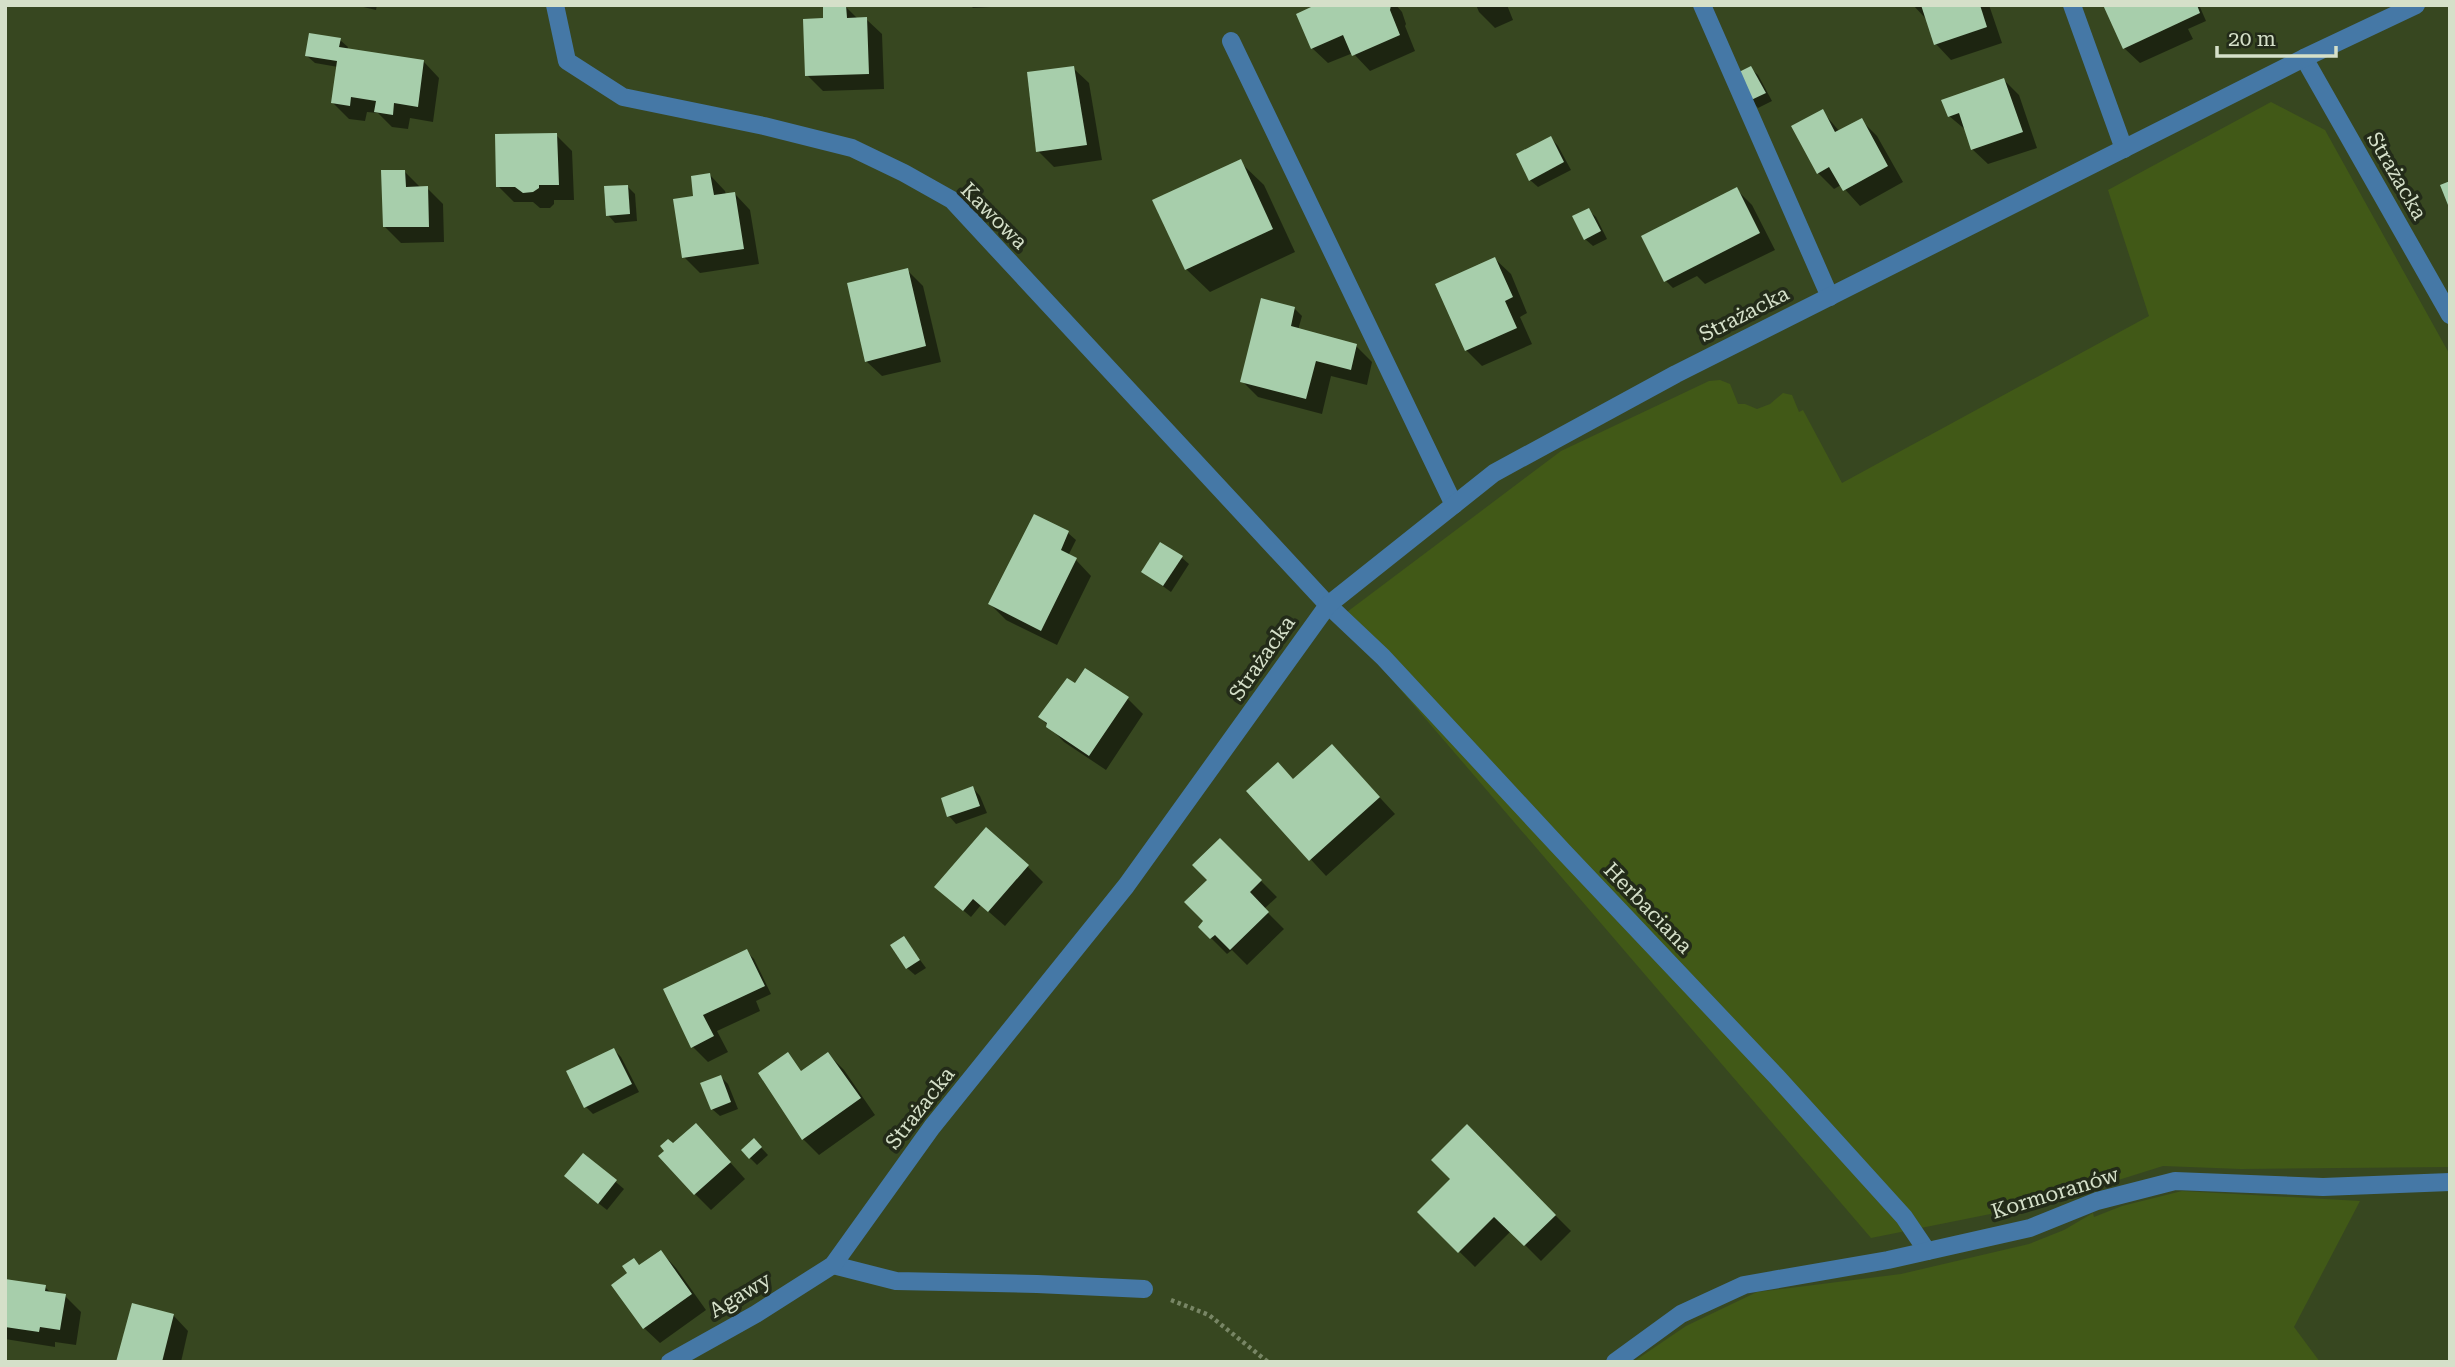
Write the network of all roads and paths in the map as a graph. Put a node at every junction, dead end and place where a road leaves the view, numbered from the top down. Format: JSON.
{"nodes":[{"id":1,"x":555,"y":5,"type":"edge"},
{"id":2,"x":1702,"y":5,"type":"edge"},
{"id":3,"x":2073,"y":5,"type":"edge"},
{"id":4,"x":2416,"y":5,"type":"edge"},
{"id":5,"x":1231,"y":41,"type":"dead end"},
{"id":6,"x":2304,"y":58,"type":"junction"},
{"id":7,"x":2124,"y":149,"type":"junction"},
{"id":8,"x":1830,"y":297,"type":"junction"},
{"id":9,"x":2450,"y":315,"type":"edge"},
{"id":10,"x":1454,"y":505,"type":"junction"},
{"id":11,"x":1328,"y":605,"type":"junction"},
{"id":12,"x":2450,"y":1182,"type":"edge"},
{"id":13,"x":1927,"y":1251,"type":"junction"},
{"id":14,"x":833,"y":1265,"type":"junction"},
{"id":15,"x":1144,"y":1289,"type":"joint"},
{"id":16,"x":670,"y":1362,"type":"edge"},
{"id":17,"x":1268,"y":1362,"type":"edge"},
{"id":18,"x":1615,"y":1362,"type":"edge"}],
"edges":[{"from":1,"to":11,"type":"street","name":"Kawowa"},
{"from":2,"to":8,"type":"street"},
{"from":3,"to":7,"type":"street"},
{"from":4,"to":6,"type":"street","name":"Strażacka"},
{"from":5,"to":10,"type":"street"},
{"from":6,"to":7,"type":"street","name":"Strażacka"},
{"from":6,"to":9,"type":"street","name":"Strażacka"},
{"from":7,"to":8,"type":"street","name":"Strażacka"},
{"from":8,"to":10,"type":"street","name":"Strażacka"},
{"from":10,"to":11,"type":"street","name":"Strażacka"},
{"from":11,"to":13,"type":"street","name":"Herbaciana"},
{"from":11,"to":14,"type":"street","name":"Strażacka"},
{"from":12,"to":13,"type":"street","name":"Kormoranów"},
{"from":13,"to":18,"type":"street","name":"Kormoranów"},
{"from":14,"to":15,"type":"street"},
{"from":14,"to":16,"type":"street","name":"Agawy"},
{"from":15,"to":17,"type":"path"}]}
